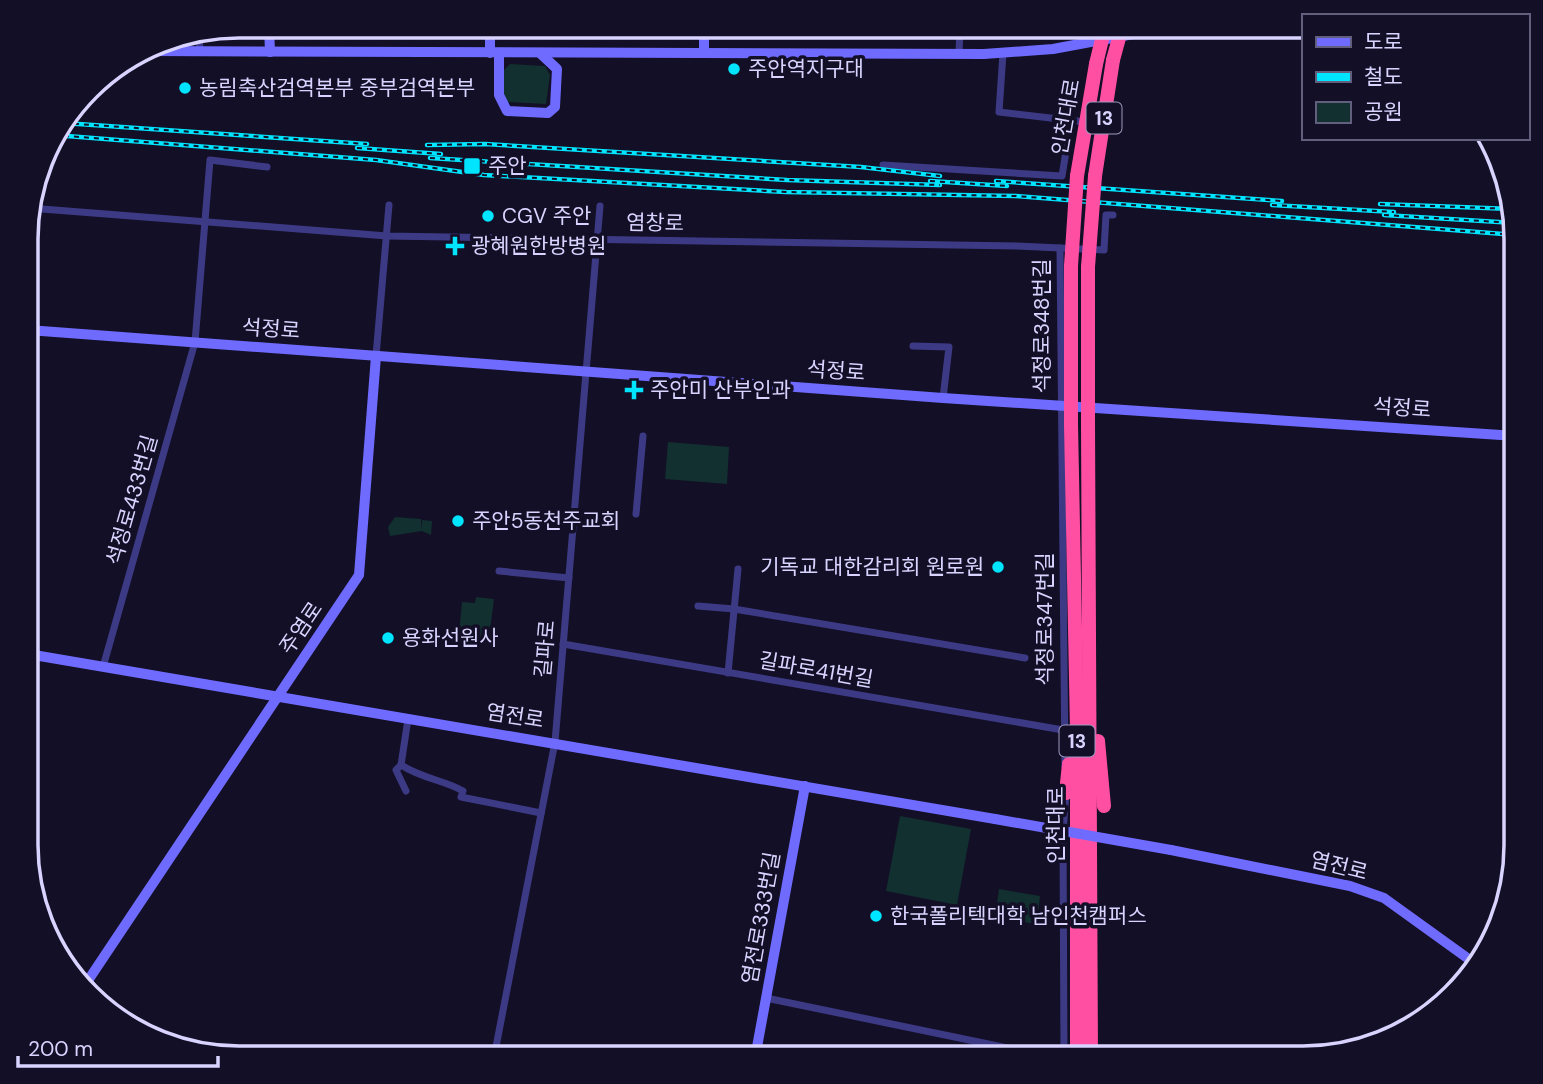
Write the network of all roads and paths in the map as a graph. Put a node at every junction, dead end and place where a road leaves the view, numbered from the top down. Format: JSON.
{"nodes":[{"id":1,"x":270,"y":39,"type":"edge"},
{"id":2,"x":492,"y":39,"type":"edge"},
{"id":3,"x":704,"y":39,"type":"edge"},
{"id":4,"x":960,"y":39,"type":"edge"},
{"id":5,"x":1102,"y":39,"type":"edge"},
{"id":6,"x":1103,"y":39,"type":"edge"},
{"id":7,"x":1119,"y":39,"type":"edge"},
{"id":8,"x":1095,"y":41,"type":"joint"},
{"id":9,"x":200,"y":42,"type":"edge"},
{"id":10,"x":170,"y":51,"type":"edge"},
{"id":11,"x":200,"y":51,"type":"junction"},
{"id":12,"x":704,"y":51,"type":"junction"},
{"id":13,"x":270,"y":52,"type":"junction"},
{"id":14,"x":495,"y":53,"type":"junction"},
{"id":15,"x":540,"y":53,"type":"junction"},
{"id":16,"x":1003,"y":53,"type":"junction"},
{"id":17,"x":959,"y":54,"type":"junction"},
{"id":18,"x":1078,"y":122,"type":"junction"},
{"id":19,"x":883,"y":164,"type":"dead end"},
{"id":20,"x":267,"y":167,"type":"dead end"},
{"id":21,"x":389,"y":205,"type":"dead end"},
{"id":22,"x":600,"y":206,"type":"dead end"},
{"id":23,"x":41,"y":209,"type":"edge"},
{"id":24,"x":1113,"y":215,"type":"dead end"},
{"id":25,"x":205,"y":221,"type":"junction"},
{"id":26,"x":387,"y":236,"type":"junction"},
{"id":27,"x":597,"y":240,"type":"junction"},
{"id":28,"x":1060,"y":248,"type":"junction"},
{"id":29,"x":38,"y":331,"type":"edge"},
{"id":30,"x":195,"y":342,"type":"junction"},
{"id":31,"x":914,"y":345,"type":"dead end"},
{"id":32,"x":376,"y":356,"type":"junction"},
{"id":33,"x":587,"y":372,"type":"junction"},
{"id":34,"x":943,"y":398,"type":"junction"},
{"id":35,"x":1060,"y":404,"type":"junction"},
{"id":36,"x":1504,"y":435,"type":"edge"},
{"id":37,"x":643,"y":436,"type":"dead end"},
{"id":38,"x":636,"y":514,"type":"dead end"},
{"id":39,"x":738,"y":569,"type":"dead end"},
{"id":40,"x":499,"y":571,"type":"dead end"},
{"id":41,"x":569,"y":578,"type":"junction"},
{"id":42,"x":698,"y":606,"type":"dead end"},
{"id":43,"x":734,"y":609,"type":"junction"},
{"id":44,"x":564,"y":644,"type":"junction"},
{"id":45,"x":1083,"y":649,"type":"junction"},
{"id":46,"x":39,"y":656,"type":"edge"},
{"id":47,"x":1025,"y":658,"type":"dead end"},
{"id":48,"x":103,"y":667,"type":"junction"},
{"id":49,"x":728,"y":673,"type":"junction"},
{"id":50,"x":278,"y":698,"type":"junction"},
{"id":51,"x":408,"y":719,"type":"junction"},
{"id":52,"x":1063,"y":730,"type":"junction"},
{"id":53,"x":555,"y":742,"type":"junction"},
{"id":54,"x":401,"y":765,"type":"junction"},
{"id":55,"x":805,"y":786,"type":"junction"},
{"id":56,"x":406,"y":792,"type":"dead end"},
{"id":57,"x":1066,"y":793,"type":"junction"},
{"id":58,"x":1104,"y":806,"type":"dead end"},
{"id":59,"x":541,"y":813,"type":"junction"},
{"id":60,"x":1469,"y":958,"type":"edge"},
{"id":61,"x":89,"y":978,"type":"edge"},
{"id":62,"x":766,"y":998,"type":"junction"},
{"id":63,"x":496,"y":1045,"type":"edge"},
{"id":64,"x":757,"y":1045,"type":"edge"},
{"id":65,"x":997,"y":1046,"type":"edge"},
{"id":66,"x":1064,"y":1046,"type":"edge"},
{"id":67,"x":1077,"y":1046,"type":"edge"},
{"id":68,"x":1091,"y":1046,"type":"edge"}],
"edges":[{"from":1,"to":13,"type":"main road"},
{"from":2,"to":14,"type":"main road"},
{"from":3,"to":12,"type":"main road"},
{"from":4,"to":17,"type":"street"},
{"from":5,"to":18,"type":"highway","name":"인천대로","number":"13","bridge":true},
{"from":6,"to":8,"type":"main road"},
{"from":7,"to":45,"type":"highway","name":"인천대로","number":"13","bridge":true},
{"from":8,"to":16,"type":"main road"},
{"from":9,"to":11,"type":"street"},
{"from":10,"to":11,"type":"main road"},
{"from":11,"to":13,"type":"main road"},
{"from":12,"to":15,"type":"main road"},
{"from":12,"to":17,"type":"main road"},
{"from":13,"to":14,"type":"main road"},
{"from":14,"to":15,"type":"main road"},
{"from":14,"to":15,"type":"main road"},
{"from":16,"to":17,"type":"main road"},
{"from":16,"to":18,"type":"street"},
{"from":18,"to":19,"type":"street"},
{"from":18,"to":45,"type":"highway","name":"인천대로","number":"13","bridge":true},
{"from":20,"to":25,"type":"street"},
{"from":21,"to":26,"type":"street","name":"주염로"},
{"from":22,"to":27,"type":"street","name":"길파로"},
{"from":23,"to":25,"type":"street","name":"염창로"},
{"from":24,"to":28,"type":"street","name":"염창로"},
{"from":25,"to":26,"type":"street","name":"염창로"},
{"from":25,"to":30,"type":"street","name":"석정로433번길"},
{"from":26,"to":27,"type":"street","name":"염창로"},
{"from":26,"to":32,"type":"street","name":"주염로"},
{"from":27,"to":28,"type":"street","name":"염창로"},
{"from":27,"to":33,"type":"street","name":"길파로"},
{"from":28,"to":35,"type":"street","name":"석정로348번길"},
{"from":29,"to":30,"type":"main road","name":"석정로"},
{"from":30,"to":32,"type":"main road","name":"석정로"},
{"from":30,"to":48,"type":"street","name":"석정로433번길"},
{"from":31,"to":34,"type":"street"},
{"from":32,"to":33,"type":"main road","name":"석정로"},
{"from":32,"to":50,"type":"main road","name":"주염로"},
{"from":33,"to":34,"type":"main road","name":"석정로"},
{"from":33,"to":41,"type":"street","name":"길파로"},
{"from":34,"to":35,"type":"main road","name":"석정로"},
{"from":35,"to":36,"type":"main road","name":"석정로"},
{"from":35,"to":52,"type":"street","name":"석정로347번길"},
{"from":37,"to":38,"type":"street"},
{"from":39,"to":43,"type":"street"},
{"from":40,"to":41,"type":"street"},
{"from":41,"to":44,"type":"street","name":"길파로"},
{"from":42,"to":43,"type":"street"},
{"from":43,"to":47,"type":"street"},
{"from":43,"to":49,"type":"street"},
{"from":44,"to":49,"type":"street","name":"길파로41번길"},
{"from":44,"to":53,"type":"street","name":"길파로"},
{"from":45,"to":57,"type":"highway"},
{"from":45,"to":58,"type":"highway"},
{"from":45,"to":67,"type":"highway","name":"인천대로","number":"13"},
{"from":45,"to":68,"type":"highway","name":"인천대로","number":"13"},
{"from":46,"to":48,"type":"main road","name":"염전로"},
{"from":48,"to":50,"type":"main road","name":"염전로"},
{"from":49,"to":52,"type":"street","name":"길파로41번길"},
{"from":50,"to":51,"type":"main road","name":"염전로"},
{"from":50,"to":61,"type":"main road","name":"주염로"},
{"from":51,"to":53,"type":"main road","name":"염전로"},
{"from":51,"to":54,"type":"street"},
{"from":52,"to":57,"type":"street","name":"석정로347번길"},
{"from":53,"to":55,"type":"main road","name":"염전로"},
{"from":53,"to":59,"type":"street","name":"길파로"},
{"from":54,"to":56,"type":"street"},
{"from":54,"to":59,"type":"street"},
{"from":55,"to":60,"type":"main road","name":"염전로","bridge":true},
{"from":55,"to":62,"type":"main road","name":"염전로333번길"},
{"from":57,"to":66,"type":"street","name":"석정로347번길"},
{"from":59,"to":63,"type":"street","name":"길파로"},
{"from":62,"to":64,"type":"main road","name":"염전로333번길"},
{"from":62,"to":65,"type":"street"}]}
